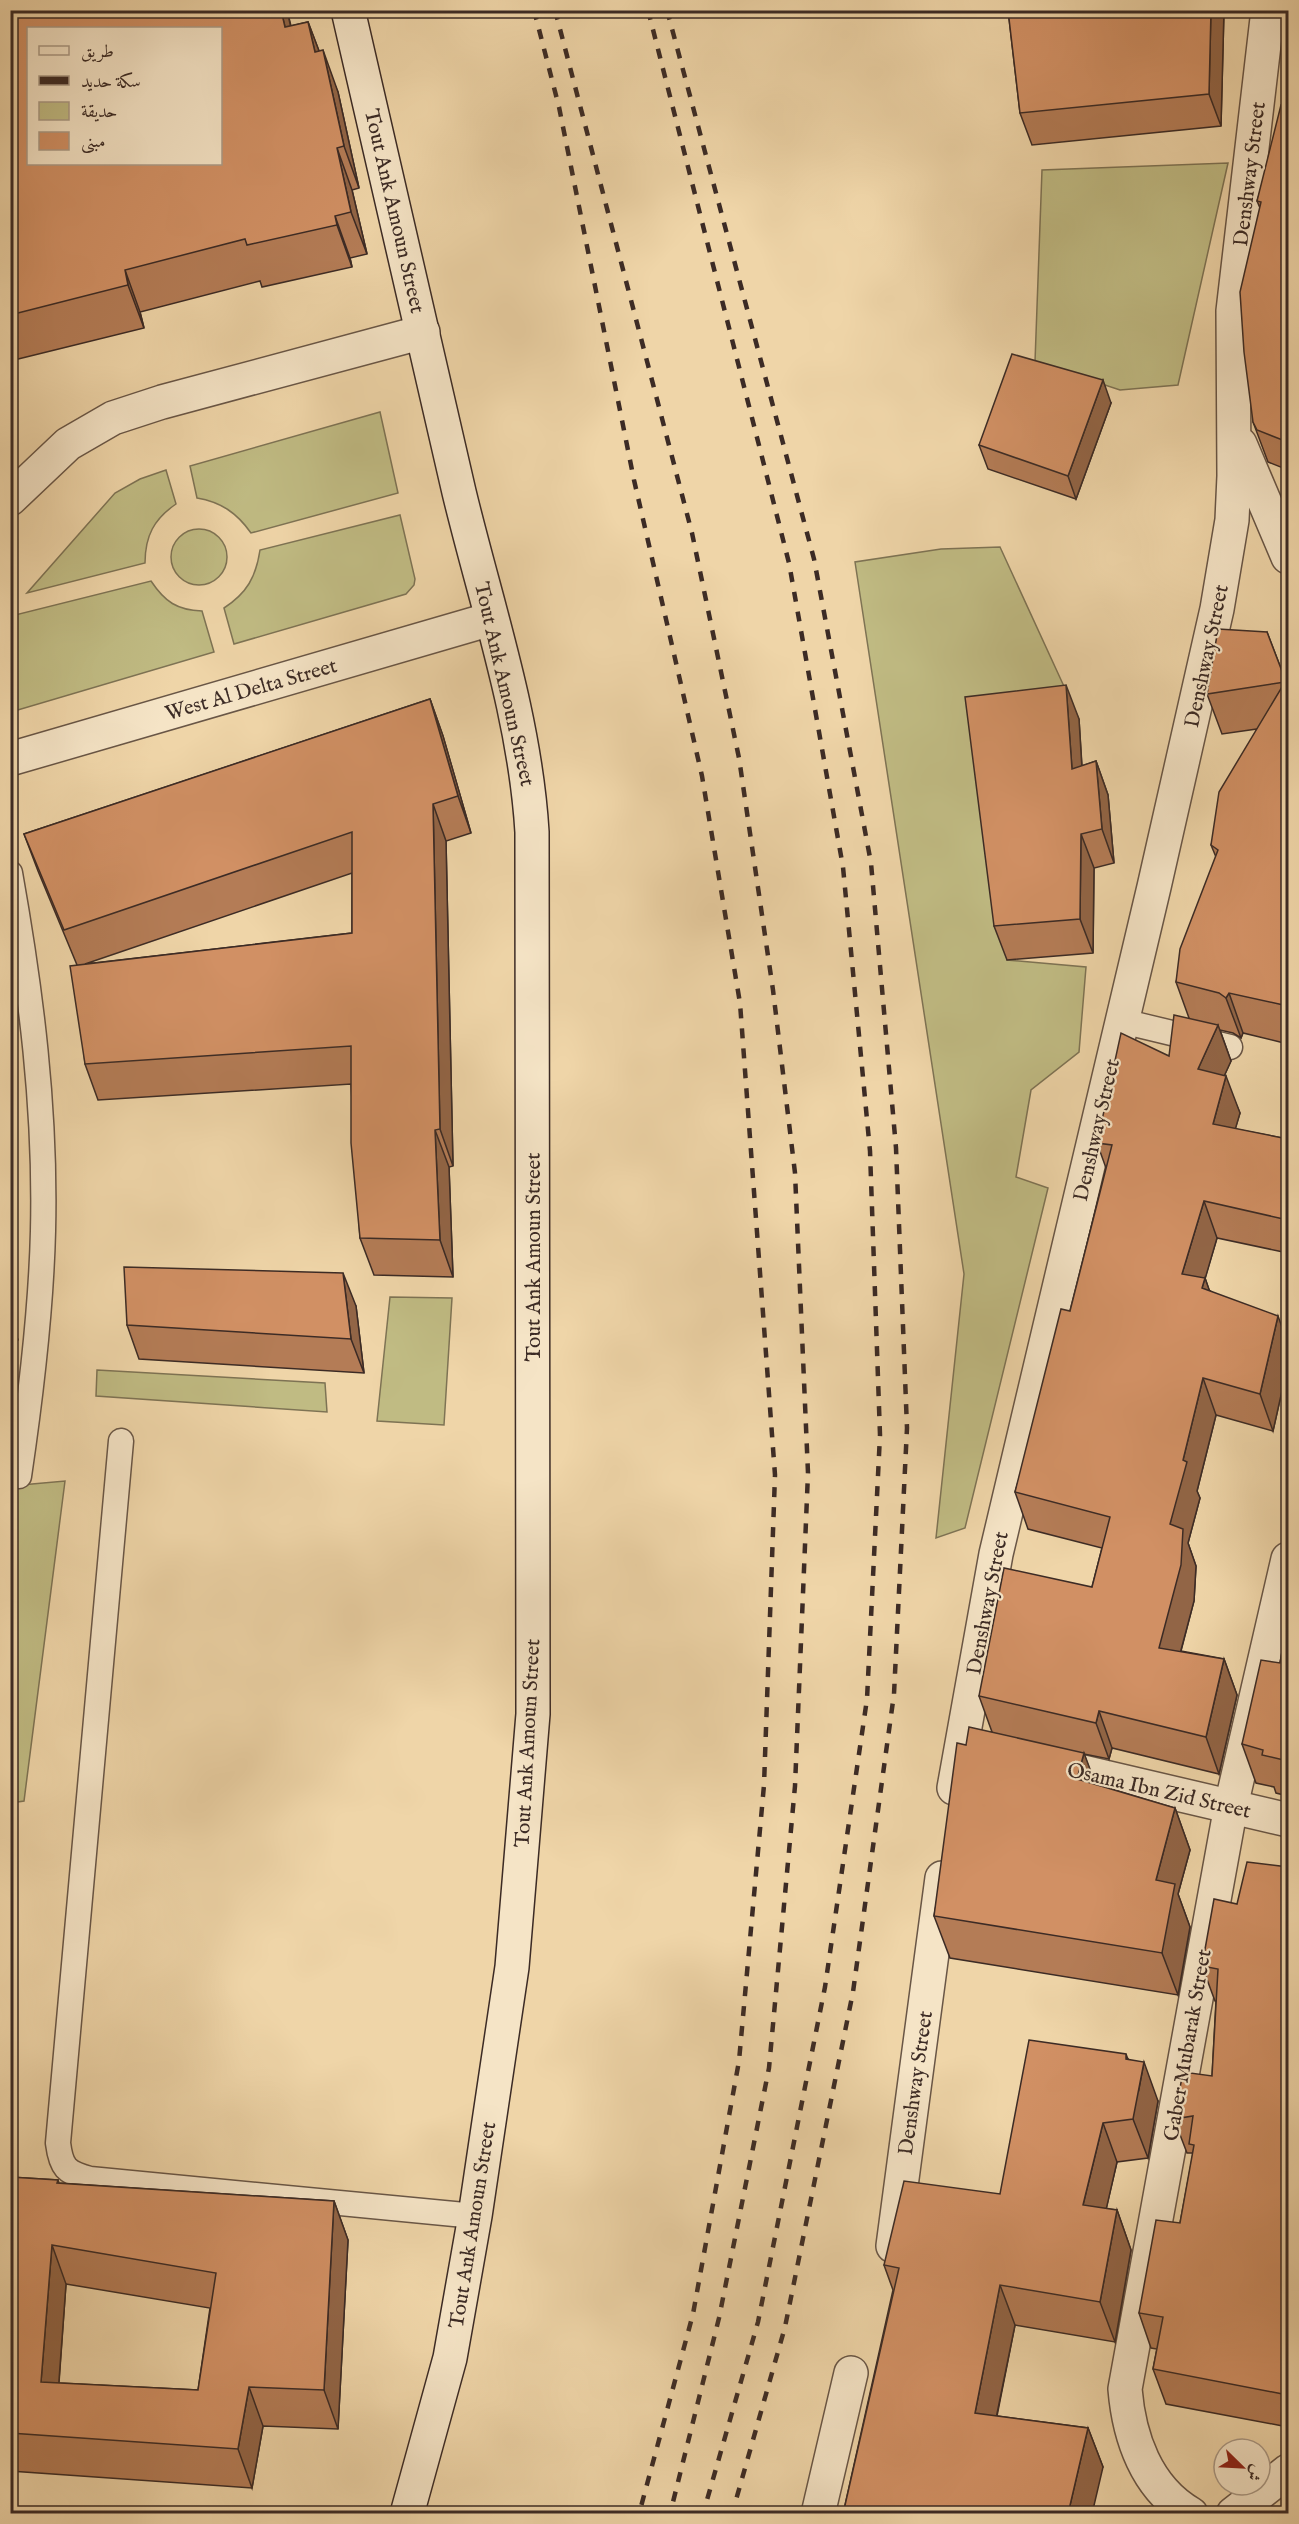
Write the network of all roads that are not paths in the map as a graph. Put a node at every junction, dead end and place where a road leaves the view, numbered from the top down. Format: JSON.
{"nodes":[{"id":1,"x":348,"y":10,"type":"edge"},
{"id":2,"x":1268,"y":10,"type":"edge"},
{"id":3,"x":423,"y":332,"type":"junction"},
{"id":4,"x":1234,"y":431,"type":"junction"},
{"id":5,"x":10,"y":499,"type":"edge"},
{"id":6,"x":1288,"y":557,"type":"edge"},
{"id":7,"x":491,"y":619,"type":"junction"},
{"id":8,"x":10,"y":759,"type":"edge"},
{"id":9,"x":10,"y":873,"type":"edge"},
{"id":10,"x":1122,"y":1021,"type":"junction"},
{"id":11,"x":1230,"y":1047,"type":"dead end"},
{"id":12,"x":121,"y":1441,"type":"dead end"},
{"id":13,"x":20,"y":1476,"type":"dead end"},
{"id":14,"x":1288,"y":1559,"type":"edge"},
{"id":15,"x":959,"y":1744,"type":"junction"},
{"id":16,"x":1231,"y":1806,"type":"junction"},
{"id":17,"x":950,"y":1814,"type":"edge"},
{"id":18,"x":1288,"y":1820,"type":"edge"},
{"id":19,"x":945,"y":1849,"type":"edge"},
{"id":20,"x":475,"y":2216,"type":"junction"},
{"id":21,"x":893,"y":2246,"type":"edge"},
{"id":22,"x":851,"y":2373,"type":"dead end"},
{"id":23,"x":1288,"y":2471,"type":"edge"},
{"id":24,"x":407,"y":2514,"type":"edge"},
{"id":25,"x":818,"y":2514,"type":"edge"},
{"id":26,"x":1191,"y":2514,"type":"edge"},
{"id":27,"x":1233,"y":2514,"type":"edge"}],
"edges":[{"from":1,"to":3,"type":"street","name":"Tout Ank Amoun Street"},
{"from":2,"to":4,"type":"street","name":"Denshway Street"},
{"from":3,"to":5,"type":"street"},
{"from":3,"to":7,"type":"street","name":"Tout Ank Amoun Street"},
{"from":4,"to":6,"type":"street"},
{"from":4,"to":10,"type":"street","name":"Denshway Street"},
{"from":7,"to":8,"type":"street","name":"West Al Delta Street"},
{"from":7,"to":20,"type":"street","name":"Tout Ank Amoun Street"},
{"from":9,"to":13,"type":"lane"},
{"from":10,"to":11,"type":"lane"},
{"from":10,"to":15,"type":"street","name":"Denshway Street"},
{"from":12,"to":20,"type":"lane"},
{"from":14,"to":16,"type":"street","name":"Gaber Mubarak Street"},
{"from":15,"to":16,"type":"street","name":"Osama Ibn Zid Street"},
{"from":15,"to":17,"type":"street","name":"Denshway Street"},
{"from":16,"to":18,"type":"street","name":"Osama Ibn Zid Street"},
{"from":16,"to":26,"type":"street","name":"Gaber Mubarak Street"},
{"from":19,"to":21,"type":"street","name":"Denshway Street"},
{"from":20,"to":24,"type":"street","name":"Tout Ank Amoun Street"},
{"from":22,"to":25,"type":"street"},
{"from":23,"to":27,"type":"street"}]}
